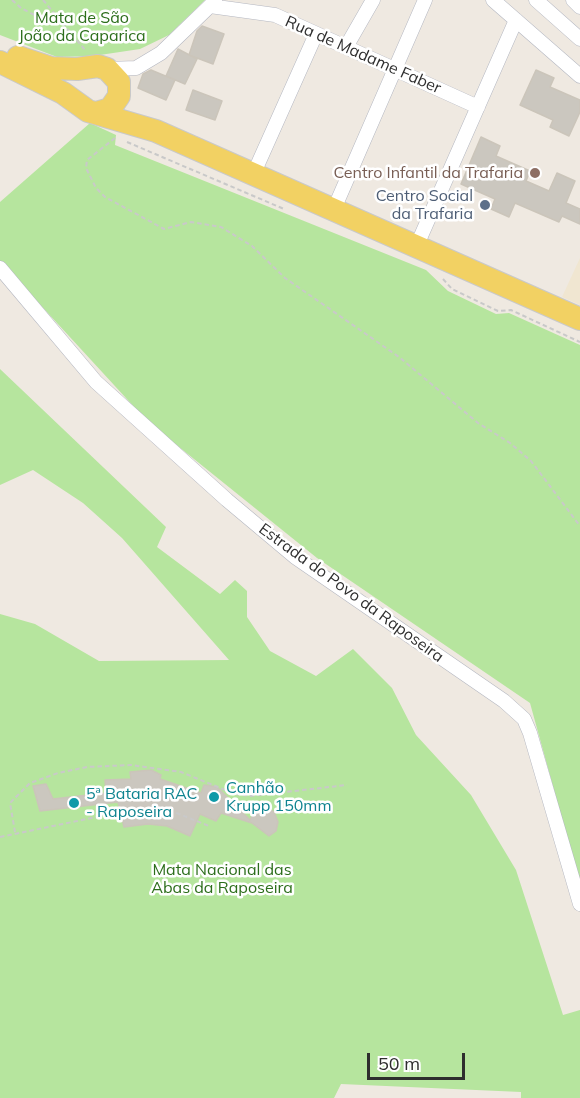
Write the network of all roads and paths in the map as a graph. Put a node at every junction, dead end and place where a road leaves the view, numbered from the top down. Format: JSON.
{"nodes":[{"id":1,"x":12,"y":0,"type":"edge"},
{"id":2,"x":43,"y":0,"type":"edge"},
{"id":3,"x":373,"y":0,"type":"edge"},
{"id":4,"x":426,"y":0,"type":"edge"},
{"id":5,"x":537,"y":0,"type":"edge"},
{"id":6,"x":573,"y":0,"type":"edge"},
{"id":7,"x":496,"y":1,"type":"edge"},
{"id":8,"x":213,"y":3,"type":"edge"},
{"id":9,"x":580,"y":7,"type":"edge"},
{"id":10,"x":516,"y":20,"type":"junction"},
{"id":11,"x":61,"y":22,"type":"junction"},
{"id":12,"x":316,"y":34,"type":"junction"},
{"id":13,"x":580,"y":39,"type":"edge"},
{"id":14,"x":346,"y":47,"type":"junction"},
{"id":15,"x":0,"y":49,"type":"edge"},
{"id":16,"x":0,"y":62,"type":"edge"},
{"id":17,"x":98,"y":68,"type":"junction"},
{"id":18,"x":136,"y":68,"type":"junction"},
{"id":19,"x":395,"y":70,"type":"junction"},
{"id":20,"x":580,"y":76,"type":"edge"},
{"id":21,"x":119,"y":94,"type":"junction"},
{"id":22,"x":76,"y":101,"type":"junction"},
{"id":23,"x":477,"y":106,"type":"junction"},
{"id":24,"x":96,"y":113,"type":"junction"},
{"id":25,"x":156,"y":131,"type":"junction"},
{"id":26,"x":120,"y":135,"type":"dead end"},
{"id":27,"x":253,"y":175,"type":"junction"},
{"id":28,"x":334,"y":209,"type":"junction"},
{"id":29,"x":417,"y":245,"type":"junction"},
{"id":30,"x":0,"y":268,"type":"edge"},
{"id":31,"x":580,"y":319,"type":"edge"},
{"id":32,"x":580,"y":526,"type":"edge"},
{"id":33,"x":347,"y":785,"type":"dead end"},
{"id":34,"x":209,"y":826,"type":"dead end"},
{"id":35,"x":15,"y":832,"type":"junction"},
{"id":36,"x":0,"y":837,"type":"edge"},
{"id":37,"x":580,"y":904,"type":"edge"}],
"edges":[{"from":1,"to":11,"type":"path"},
{"from":2,"to":11,"type":"path"},
{"from":3,"to":14,"type":"street"},
{"from":4,"to":19,"type":"street"},
{"from":5,"to":13,"type":"street"},
{"from":6,"to":9,"type":"street"},
{"from":7,"to":10,"type":"street"},
{"from":8,"to":12,"type":"street","name":"Rua de Madame Faber"},
{"from":8,"to":18,"type":"street"},
{"from":10,"to":20,"type":"street"},
{"from":10,"to":23,"type":"street"},
{"from":11,"to":17,"type":"path"},
{"from":12,"to":14,"type":"street","name":"Rua de Madame Faber"},
{"from":12,"to":27,"type":"street"},
{"from":14,"to":19,"type":"street","name":"Rua de Madame Faber"},
{"from":15,"to":17,"type":"main road"},
{"from":16,"to":22,"type":"main road"},
{"from":17,"to":18,"type":"street"},
{"from":17,"to":21,"type":"main road"},
{"from":17,"to":22,"type":"main road"},
{"from":18,"to":21,"type":"street"},
{"from":19,"to":23,"type":"street","name":"Rua de Madame Faber"},
{"from":19,"to":28,"type":"street"},
{"from":21,"to":24,"type":"main road"},
{"from":21,"to":25,"type":"main road"},
{"from":22,"to":24,"type":"main road"},
{"from":23,"to":29,"type":"street"},
{"from":24,"to":25,"type":"main road"},
{"from":25,"to":27,"type":"main road"},
{"from":26,"to":32,"type":"path"},
{"from":27,"to":28,"type":"main road"},
{"from":28,"to":29,"type":"main road"},
{"from":29,"to":31,"type":"main road"},
{"from":30,"to":37,"type":"street","name":"Estrada do Povo da Raposeira"},
{"from":33,"to":35,"type":"path"},
{"from":34,"to":35,"type":"path"},
{"from":35,"to":36,"type":"path"}]}
